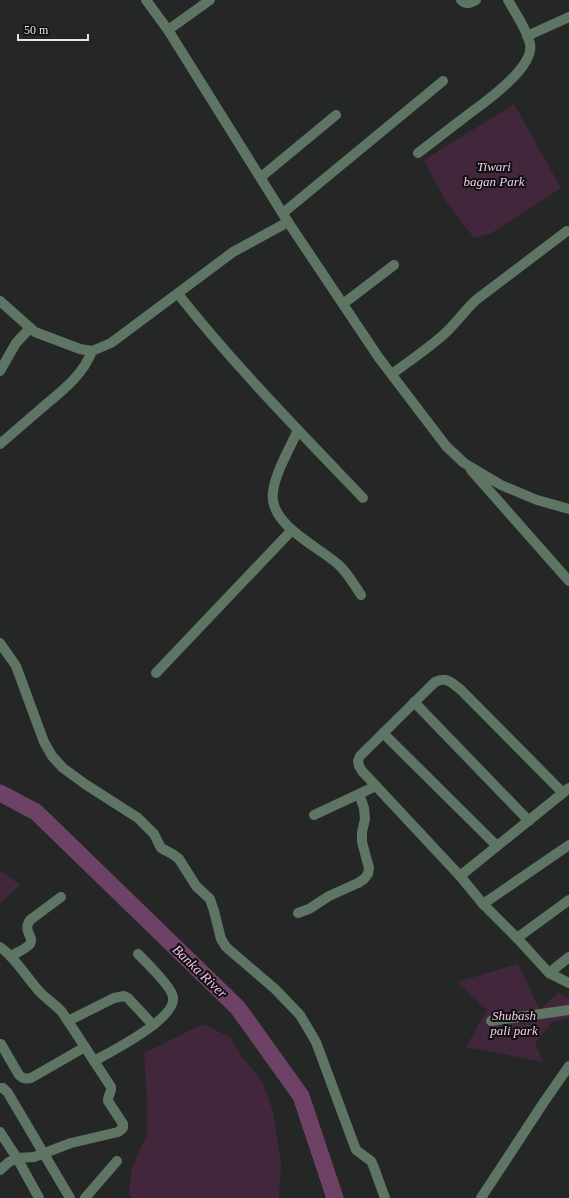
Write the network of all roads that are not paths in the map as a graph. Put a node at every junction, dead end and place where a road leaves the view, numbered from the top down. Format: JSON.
{"nodes":[{"id":1,"x":146,"y":0,"type":"edge"},
{"id":2,"x":210,"y":0,"type":"edge"},
{"id":3,"x":461,"y":0,"type":"edge"},
{"id":4,"x":476,"y":0,"type":"edge"},
{"id":5,"x":508,"y":0,"type":"edge"},
{"id":6,"x":569,"y":17,"type":"edge"},
{"id":7,"x":168,"y":30,"type":"junction"},
{"id":8,"x":527,"y":36,"type":"junction"},
{"id":9,"x":442,"y":81,"type":"dead end"},
{"id":10,"x":336,"y":115,"type":"dead end"},
{"id":11,"x":418,"y":153,"type":"dead end"},
{"id":12,"x":260,"y":177,"type":"junction"},
{"id":13,"x":285,"y":217,"type":"junction"},
{"id":14,"x":567,"y":231,"type":"dead end"},
{"id":15,"x":394,"y":265,"type":"dead end"},
{"id":16,"x":178,"y":294,"type":"junction"},
{"id":17,"x":0,"y":303,"type":"edge"},
{"id":18,"x":343,"y":304,"type":"junction"},
{"id":19,"x":30,"y":328,"type":"junction"},
{"id":20,"x":92,"y":351,"type":"junction"},
{"id":21,"x":0,"y":371,"type":"edge"},
{"id":22,"x":392,"y":374,"type":"junction"},
{"id":23,"x":298,"y":430,"type":"junction"},
{"id":24,"x":0,"y":444,"type":"edge"},
{"id":25,"x":464,"y":463,"type":"junction"},
{"id":26,"x":362,"y":498,"type":"dead end"},
{"id":27,"x":569,"y":509,"type":"edge"},
{"id":28,"x":291,"y":531,"type":"junction"},
{"id":29,"x":569,"y":581,"type":"edge"},
{"id":30,"x":362,"y":595,"type":"dead end"},
{"id":31,"x":0,"y":643,"type":"edge"},
{"id":32,"x":156,"y":673,"type":"dead end"},
{"id":33,"x":414,"y":702,"type":"junction"},
{"id":34,"x":383,"y":734,"type":"junction"},
{"id":35,"x":376,"y":786,"type":"junction"},
{"id":36,"x":567,"y":792,"type":"edge"},
{"id":37,"x":359,"y":794,"type":"junction"},
{"id":38,"x":314,"y":816,"type":"dead end"},
{"id":39,"x":529,"y":821,"type":"junction"},
{"id":40,"x":569,"y":845,"type":"edge"},
{"id":41,"x":496,"y":846,"type":"junction"},
{"id":42,"x":460,"y":876,"type":"junction"},
{"id":43,"x":61,"y":897,"type":"dead end"},
{"id":44,"x":569,"y":900,"type":"edge"},
{"id":45,"x":483,"y":904,"type":"junction"},
{"id":46,"x":298,"y":912,"type":"dead end"},
{"id":47,"x":517,"y":938,"type":"junction"},
{"id":48,"x":0,"y":947,"type":"edge"},
{"id":49,"x":138,"y":954,"type":"dead end"},
{"id":50,"x":11,"y":956,"type":"junction"},
{"id":51,"x":569,"y":957,"type":"edge"},
{"id":52,"x":549,"y":973,"type":"junction"},
{"id":53,"x":569,"y":983,"type":"edge"},
{"id":54,"x":569,"y":1010,"type":"edge"},
{"id":55,"x":68,"y":1021,"type":"junction"},
{"id":56,"x":491,"y":1021,"type":"dead end"},
{"id":57,"x":153,"y":1025,"type":"junction"},
{"id":58,"x":1,"y":1044,"type":"edge"},
{"id":59,"x":85,"y":1047,"type":"junction"},
{"id":60,"x":94,"y":1061,"type":"junction"},
{"id":61,"x":569,"y":1066,"type":"edge"},
{"id":62,"x":0,"y":1088,"type":"edge"},
{"id":63,"x":0,"y":1132,"type":"edge"},
{"id":64,"x":43,"y":1154,"type":"junction"},
{"id":65,"x":17,"y":1158,"type":"junction"},
{"id":66,"x":118,"y":1160,"type":"dead end"},
{"id":67,"x":0,"y":1170,"type":"edge"},
{"id":68,"x":39,"y":1198,"type":"edge"},
{"id":69,"x":70,"y":1198,"type":"edge"},
{"id":70,"x":85,"y":1198,"type":"edge"},
{"id":71,"x":385,"y":1198,"type":"edge"},
{"id":72,"x":481,"y":1198,"type":"edge"}],
"edges":[{"from":1,"to":7,"type":"street"},
{"from":2,"to":7,"type":"street"},
{"from":3,"to":4,"type":"street"},
{"from":5,"to":8,"type":"street"},
{"from":6,"to":8,"type":"street"},
{"from":7,"to":12,"type":"street"},
{"from":8,"to":11,"type":"street"},
{"from":9,"to":13,"type":"street"},
{"from":10,"to":12,"type":"street"},
{"from":12,"to":13,"type":"street"},
{"from":13,"to":16,"type":"street"},
{"from":13,"to":18,"type":"street"},
{"from":14,"to":22,"type":"street"},
{"from":15,"to":18,"type":"street"},
{"from":16,"to":20,"type":"street"},
{"from":16,"to":23,"type":"street"},
{"from":17,"to":19,"type":"street"},
{"from":18,"to":22,"type":"street"},
{"from":19,"to":20,"type":"street"},
{"from":19,"to":21,"type":"street"},
{"from":20,"to":24,"type":"street"},
{"from":22,"to":25,"type":"street"},
{"from":23,"to":26,"type":"street"},
{"from":23,"to":28,"type":"street"},
{"from":25,"to":27,"type":"street"},
{"from":25,"to":29,"type":"street"},
{"from":28,"to":30,"type":"street"},
{"from":28,"to":32,"type":"street"},
{"from":31,"to":71,"type":"street"},
{"from":33,"to":34,"type":"street"},
{"from":33,"to":36,"type":"street"},
{"from":33,"to":39,"type":"street"},
{"from":34,"to":35,"type":"street"},
{"from":34,"to":41,"type":"street"},
{"from":35,"to":37,"type":"street"},
{"from":35,"to":42,"type":"street"},
{"from":36,"to":39,"type":"street"},
{"from":37,"to":38,"type":"street"},
{"from":37,"to":46,"type":"street"},
{"from":39,"to":41,"type":"street"},
{"from":40,"to":45,"type":"street"},
{"from":41,"to":42,"type":"street"},
{"from":42,"to":45,"type":"street"},
{"from":43,"to":50,"type":"street"},
{"from":44,"to":47,"type":"street"},
{"from":45,"to":47,"type":"street"},
{"from":47,"to":52,"type":"street"},
{"from":48,"to":50,"type":"street"},
{"from":49,"to":57,"type":"street"},
{"from":50,"to":55,"type":"street"},
{"from":51,"to":52,"type":"street"},
{"from":52,"to":53,"type":"street"},
{"from":54,"to":56,"type":"street"},
{"from":55,"to":57,"type":"street"},
{"from":55,"to":59,"type":"street"},
{"from":57,"to":60,"type":"street"},
{"from":58,"to":59,"type":"street"},
{"from":59,"to":60,"type":"street"},
{"from":60,"to":64,"type":"street"},
{"from":61,"to":72,"type":"street"},
{"from":62,"to":64,"type":"street"},
{"from":63,"to":65,"type":"street"},
{"from":64,"to":65,"type":"street"},
{"from":64,"to":69,"type":"street"},
{"from":65,"to":67,"type":"street"},
{"from":65,"to":68,"type":"street"},
{"from":66,"to":70,"type":"street"}]}
